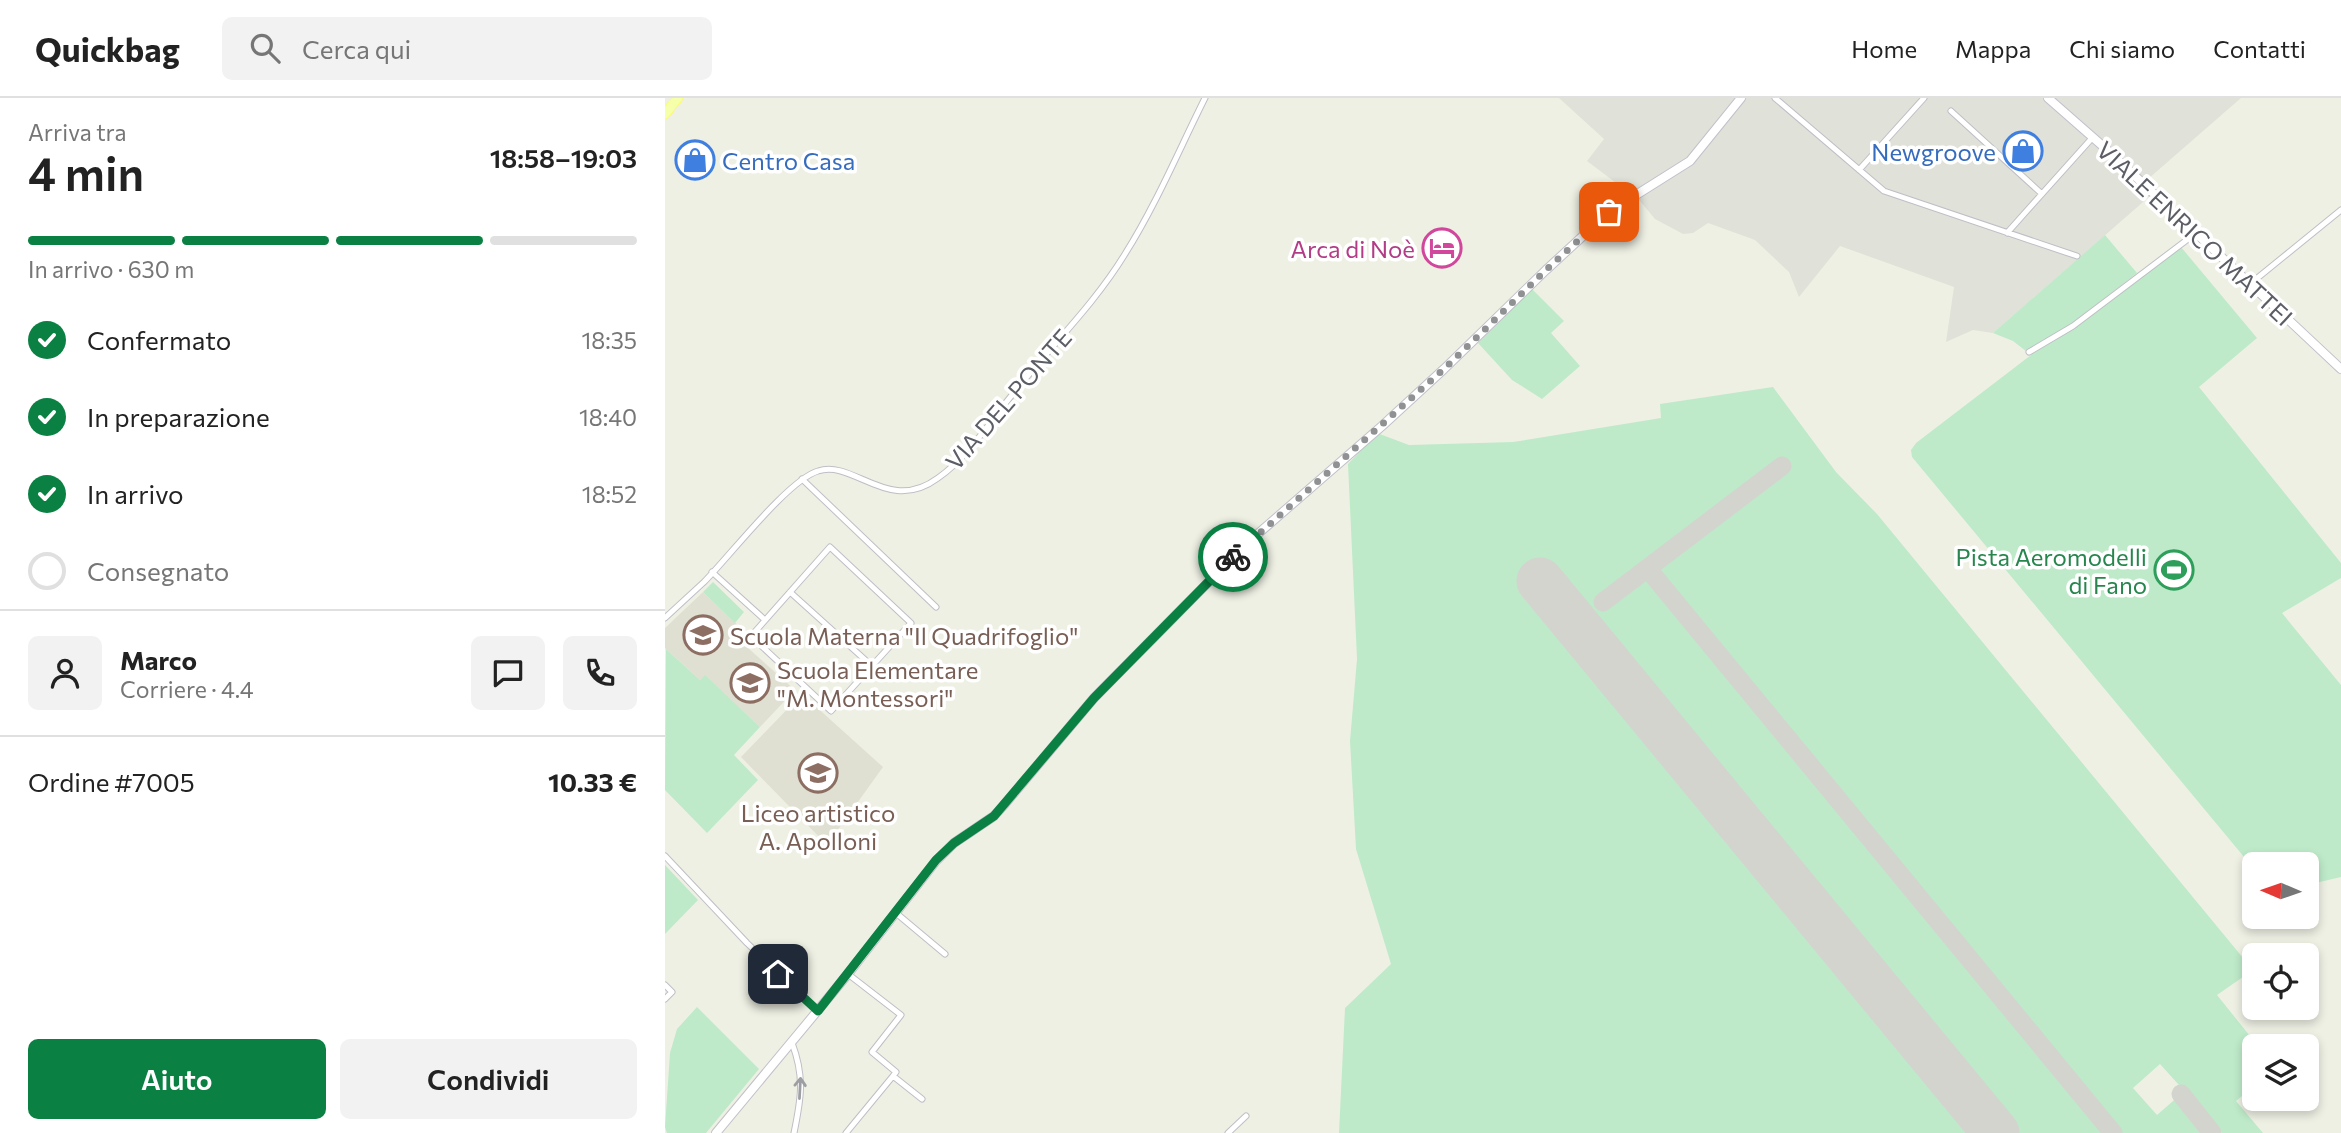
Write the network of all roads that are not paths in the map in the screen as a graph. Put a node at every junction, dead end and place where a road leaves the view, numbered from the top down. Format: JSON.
{"nodes":[{"id":1,"x":678,"y":98,"type":"edge"},
{"id":2,"x":1205,"y":98,"type":"edge"},
{"id":3,"x":1741,"y":98,"type":"edge"},
{"id":4,"x":1775,"y":98,"type":"edge"},
{"id":5,"x":1924,"y":98,"type":"edge"},
{"id":6,"x":2048,"y":98,"type":"edge"},
{"id":7,"x":1951,"y":111,"type":"dead end"},
{"id":8,"x":665,"y":114,"type":"edge"},
{"id":9,"x":2093,"y":137,"type":"junction"},
{"id":10,"x":1859,"y":170,"type":"junction"},
{"id":11,"x":2042,"y":194,"type":"junction"},
{"id":12,"x":2341,"y":210,"type":"edge"},
{"id":13,"x":2007,"y":233,"type":"junction"},
{"id":14,"x":2196,"y":233,"type":"junction"},
{"id":15,"x":2077,"y":256,"type":"dead end"},
{"id":16,"x":2250,"y":284,"type":"junction"},
{"id":17,"x":2029,"y":352,"type":"dead end"},
{"id":18,"x":2341,"y":369,"type":"edge"},
{"id":19,"x":802,"y":479,"type":"junction"},
{"id":20,"x":712,"y":572,"type":"junction"},
{"id":21,"x":790,"y":592,"type":"junction"},
{"id":22,"x":936,"y":607,"type":"dead end"},
{"id":23,"x":666,"y":615,"type":"edge"},
{"id":24,"x":765,"y":620,"type":"junction"},
{"id":25,"x":872,"y":666,"type":"junction"},
{"id":26,"x":665,"y":856,"type":"edge"},
{"id":27,"x":896,"y":914,"type":"junction"},
{"id":28,"x":945,"y":954,"type":"dead end"},
{"id":29,"x":848,"y":974,"type":"junction"},
{"id":30,"x":665,"y":985,"type":"edge"},
{"id":31,"x":665,"y":999,"type":"edge"},
{"id":32,"x":818,"y":1011,"type":"junction"},
{"id":33,"x":792,"y":1043,"type":"junction"},
{"id":34,"x":893,"y":1076,"type":"junction"},
{"id":35,"x":922,"y":1099,"type":"dead end"},
{"id":36,"x":1245,"y":1116,"type":"dead end"},
{"id":37,"x":722,"y":1131,"type":"edge"},
{"id":38,"x":794,"y":1133,"type":"edge"},
{"id":39,"x":846,"y":1133,"type":"edge"},
{"id":40,"x":1229,"y":1133,"type":"edge"}],
"edges":[{"from":1,"to":8,"type":"main road"},
{"from":2,"to":19,"type":"street","name":"VIA DEL PONTE"},
{"from":3,"to":27,"type":"street"},
{"from":4,"to":10,"type":"street"},
{"from":5,"to":10,"type":"street"},
{"from":6,"to":9,"type":"street","name":"VIALE ENRICO MATTEI"},
{"from":7,"to":11,"type":"street"},
{"from":9,"to":11,"type":"street"},
{"from":9,"to":14,"type":"street","name":"VIALE ENRICO MATTEI"},
{"from":10,"to":13,"type":"street"},
{"from":11,"to":13,"type":"street"},
{"from":12,"to":16,"type":"street"},
{"from":13,"to":15,"type":"street"},
{"from":14,"to":16,"type":"street","name":"VIALE ENRICO MATTEI"},
{"from":14,"to":17,"type":"street"},
{"from":16,"to":18,"type":"street","name":"VIALE ENRICO MATTEI"},
{"from":19,"to":20,"type":"street"},
{"from":19,"to":22,"type":"street"},
{"from":20,"to":23,"type":"street"},
{"from":20,"to":24,"type":"street"},
{"from":21,"to":24,"type":"street"},
{"from":21,"to":25,"type":"street"},
{"from":21,"to":25,"type":"street"},
{"from":24,"to":25,"type":"street"},
{"from":26,"to":32,"type":"street"},
{"from":27,"to":28,"type":"street"},
{"from":27,"to":29,"type":"street"},
{"from":29,"to":32,"type":"street"},
{"from":29,"to":34,"type":"street"},
{"from":30,"to":31,"type":"street"},
{"from":32,"to":33,"type":"street"},
{"from":33,"to":37,"type":"street"},
{"from":38,"to":33,"type":"street","one_way":true},
{"from":34,"to":35,"type":"street"},
{"from":34,"to":39,"type":"street"},
{"from":36,"to":40,"type":"street"}]}
